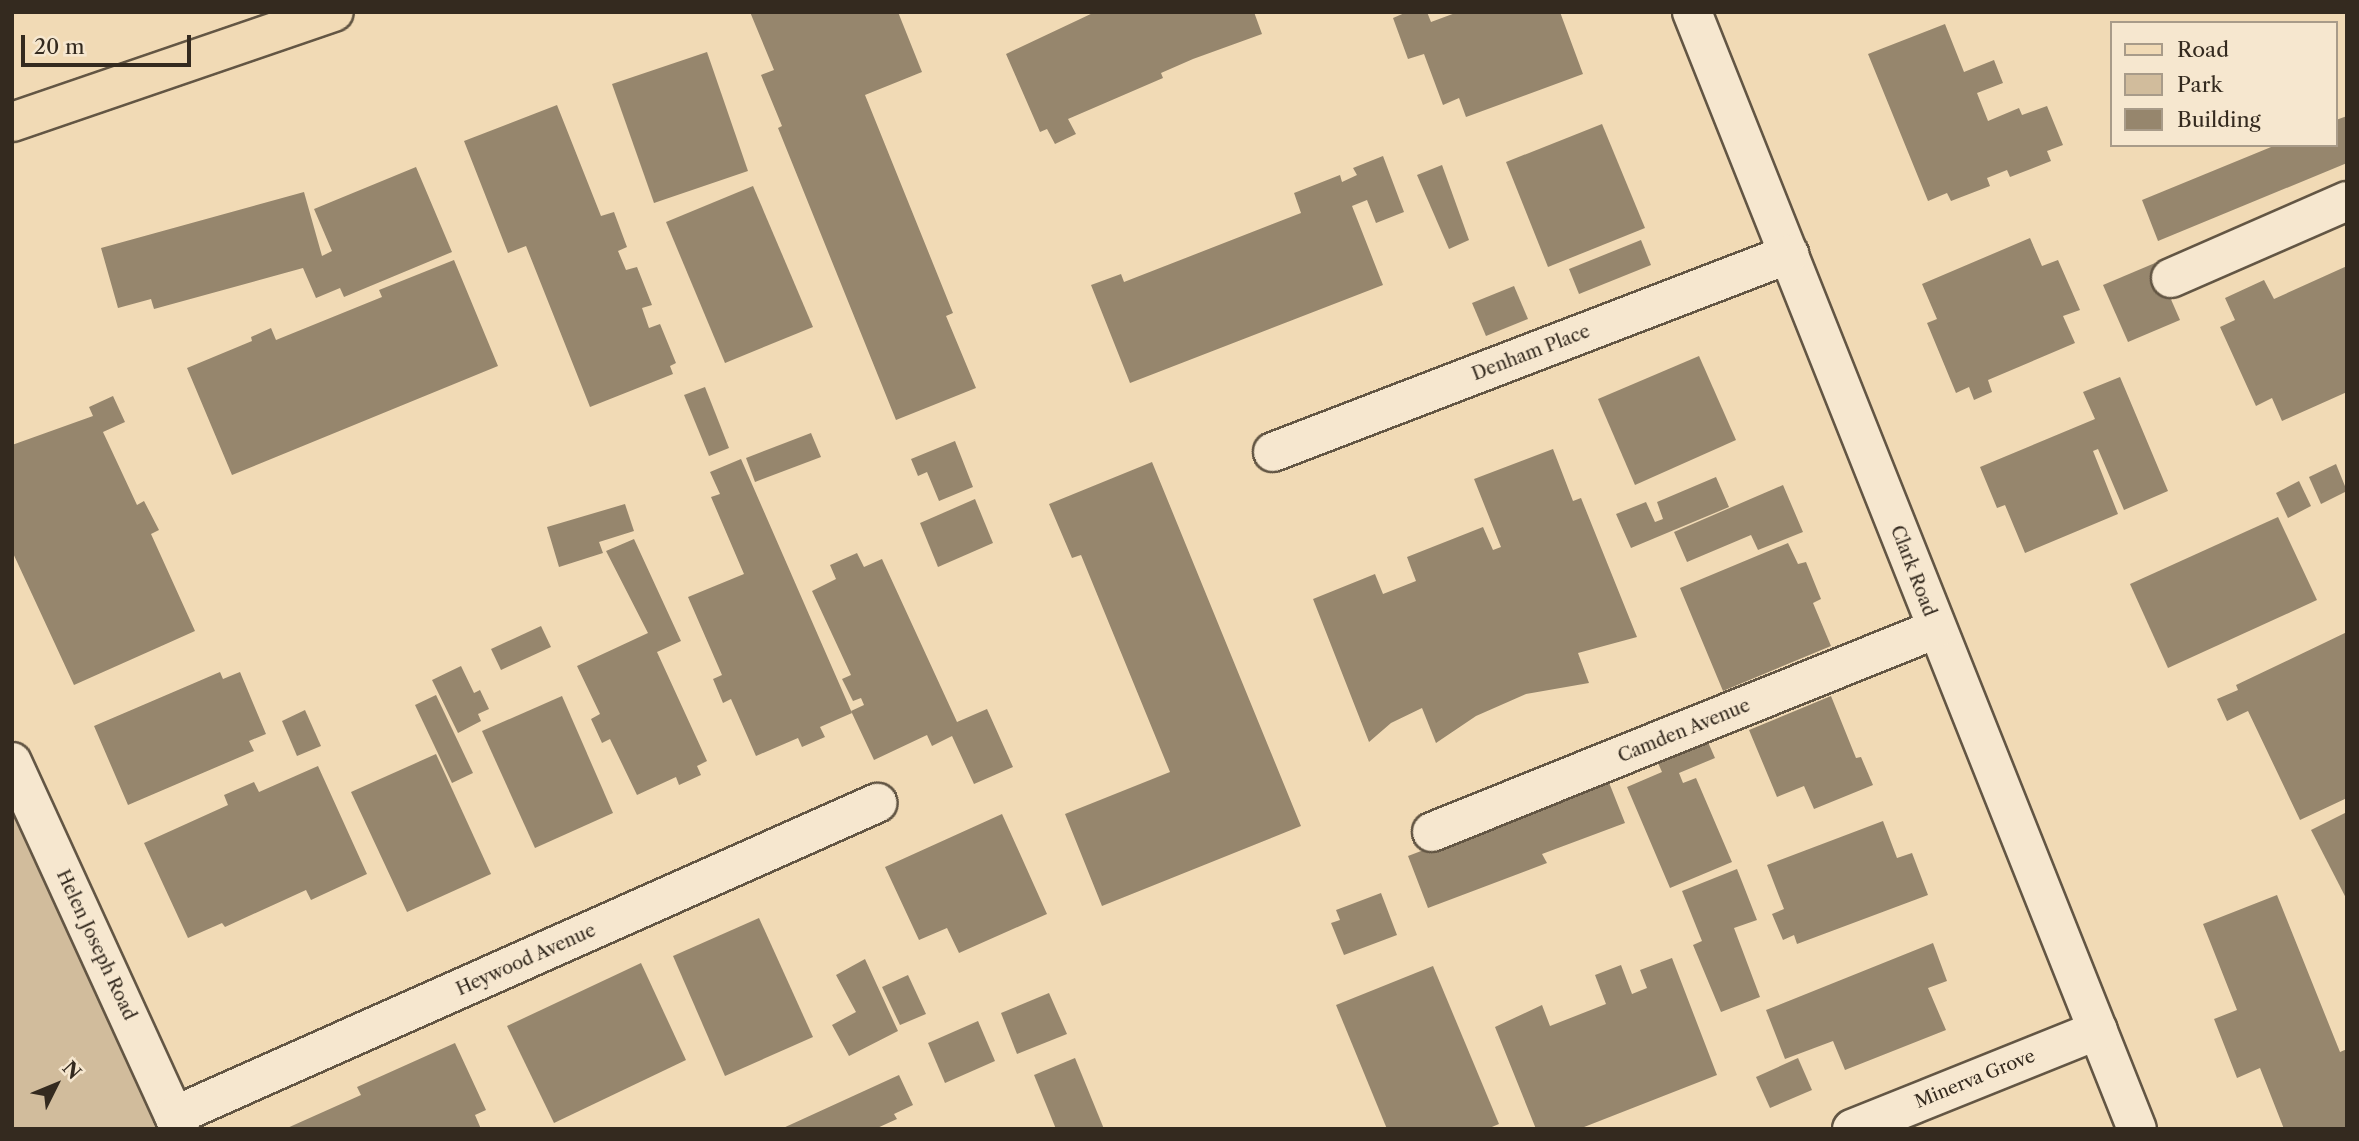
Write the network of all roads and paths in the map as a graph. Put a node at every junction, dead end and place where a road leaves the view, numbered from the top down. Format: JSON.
{"nodes":[{"id":1,"x":334,"y":12,"type":"edge"},
{"id":2,"x":1692,"y":12,"type":"edge"},
{"id":3,"x":12,"y":122,"type":"edge"},
{"id":4,"x":2347,"y":201,"type":"edge"},
{"id":5,"x":1789,"y":254,"type":"junction"},
{"id":6,"x":2171,"y":278,"type":"dead end"},
{"id":7,"x":1273,"y":452,"type":"dead end"},
{"id":8,"x":1936,"y":629,"type":"junction"},
{"id":9,"x":12,"y":762,"type":"edge"},
{"id":10,"x":877,"y":803,"type":"dead end"},
{"id":11,"x":1432,"y":832,"type":"dead end"},
{"id":12,"x":2098,"y":1030,"type":"junction"},
{"id":13,"x":177,"y":1122,"type":"edge"},
{"id":14,"x":1852,"y":1129,"type":"edge"},
{"id":15,"x":2137,"y":1129,"type":"edge"}],
"edges":[{"from":1,"to":3,"type":"main road"},
{"from":2,"to":5,"type":"street","name":"Clark Road"},
{"from":4,"to":6,"type":"street"},
{"from":5,"to":7,"type":"street","name":"Denham Place"},
{"from":5,"to":8,"type":"street","name":"Clark Road"},
{"from":8,"to":11,"type":"street","name":"Camden Avenue"},
{"from":8,"to":12,"type":"street","name":"Clark Road"},
{"from":9,"to":13,"type":"street","name":"Helen Joseph Road"},
{"from":10,"to":13,"type":"street","name":"Heywood Avenue"},
{"from":12,"to":14,"type":"street","name":"Minerva Grove"},
{"from":12,"to":15,"type":"street","name":"Clark Road"}]}
